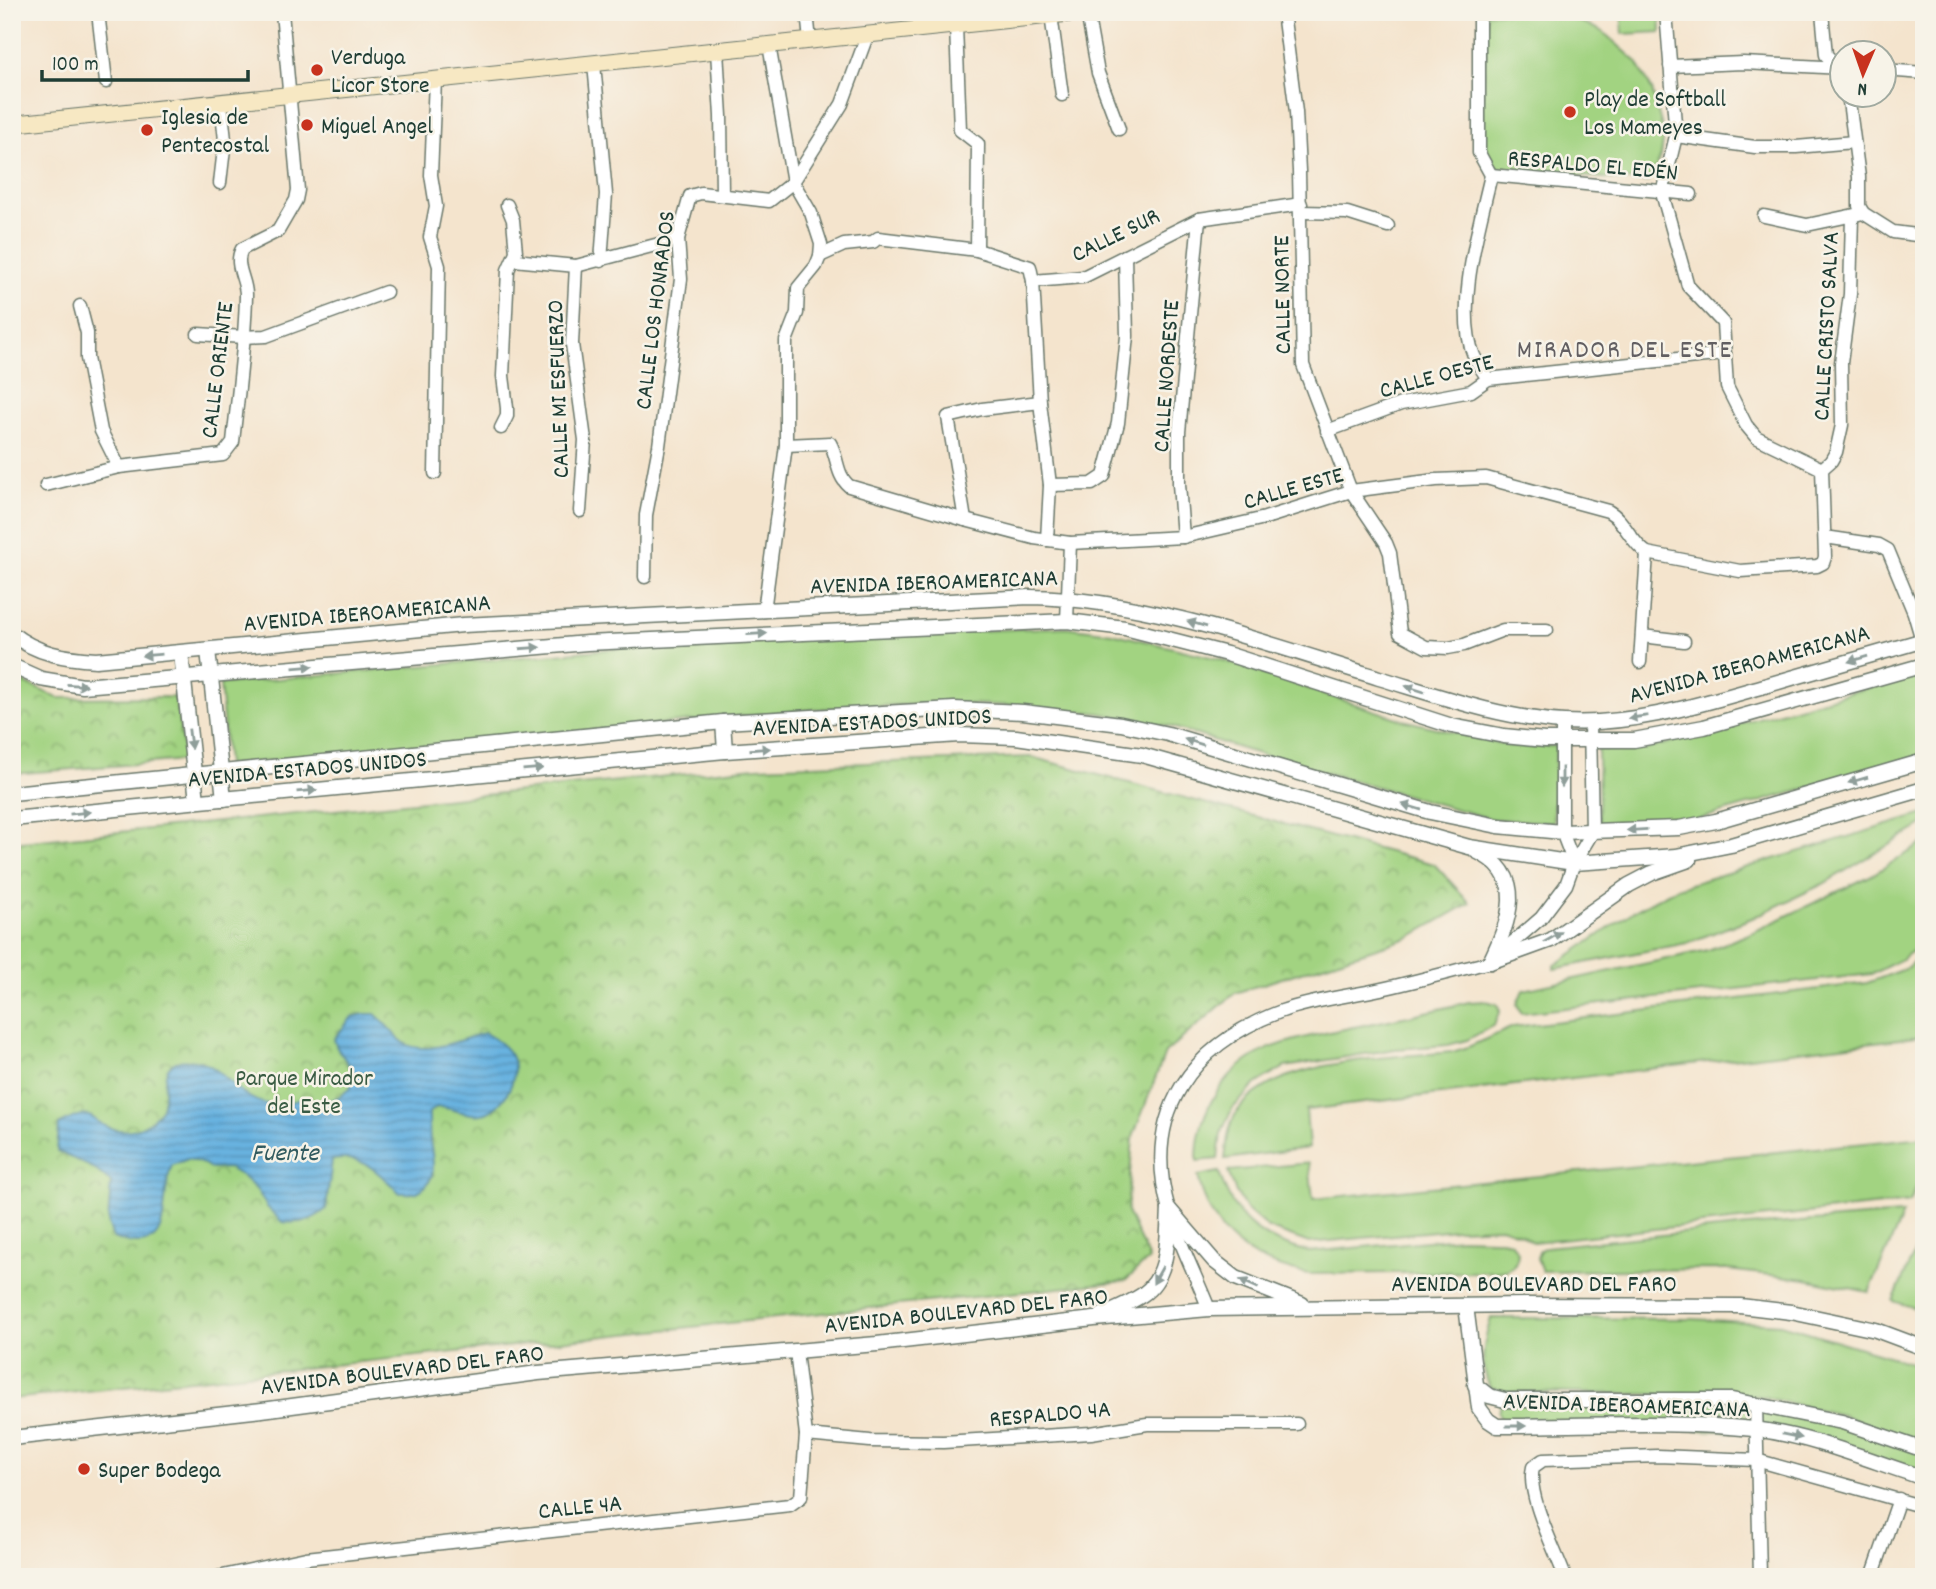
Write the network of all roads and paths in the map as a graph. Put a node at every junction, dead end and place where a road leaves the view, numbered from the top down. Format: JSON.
{"nodes":[{"id":1,"x":98,"y":12,"type":"edge"},
{"id":2,"x":282,"y":12,"type":"edge"},
{"id":3,"x":807,"y":12,"type":"edge"},
{"id":4,"x":1085,"y":12,"type":"edge"},
{"id":5,"x":1283,"y":12,"type":"edge"},
{"id":6,"x":1479,"y":12,"type":"edge"},
{"id":7,"x":1666,"y":12,"type":"edge"},
{"id":8,"x":1822,"y":12,"type":"edge"},
{"id":9,"x":1051,"y":15,"type":"junction"},
{"id":10,"x":957,"y":26,"type":"junction"},
{"id":11,"x":867,"y":36,"type":"junction"},
{"id":12,"x":810,"y":41,"type":"junction"},
{"id":13,"x":769,"y":46,"type":"junction"},
{"id":14,"x":717,"y":51,"type":"junction"},
{"id":15,"x":1828,"y":57,"type":"edge"},
{"id":16,"x":594,"y":64,"type":"junction"},
{"id":17,"x":1670,"y":66,"type":"junction"},
{"id":18,"x":1828,"y":67,"type":"edge"},
{"id":19,"x":1898,"y":71,"type":"edge"},
{"id":20,"x":1924,"y":73,"type":"edge"},
{"id":21,"x":435,"y":80,"type":"junction"},
{"id":22,"x":106,"y":82,"type":"dead end"},
{"id":23,"x":1062,"y":95,"type":"dead end"},
{"id":24,"x":289,"y":97,"type":"junction"},
{"id":25,"x":221,"y":103,"type":"junction"},
{"id":26,"x":1850,"y":108,"type":"edge"},
{"id":27,"x":12,"y":124,"type":"edge"},
{"id":28,"x":1119,"y":130,"type":"dead end"},
{"id":29,"x":1676,"y":136,"type":"junction"},
{"id":30,"x":1854,"y":142,"type":"junction"},
{"id":31,"x":1491,"y":175,"type":"junction"},
{"id":32,"x":793,"y":182,"type":"junction"},
{"id":33,"x":220,"y":183,"type":"dead end"},
{"id":34,"x":1662,"y":193,"type":"junction"},
{"id":35,"x":722,"y":194,"type":"junction"},
{"id":36,"x":1691,"y":194,"type":"dead end"},
{"id":37,"x":507,"y":205,"type":"dead end"},
{"id":38,"x":1301,"y":208,"type":"junction"},
{"id":39,"x":1857,"y":215,"type":"junction"},
{"id":40,"x":1764,"y":216,"type":"dead end"},
{"id":41,"x":1199,"y":219,"type":"junction"},
{"id":42,"x":1388,"y":226,"type":"dead end"},
{"id":43,"x":1924,"y":236,"type":"edge"},
{"id":44,"x":678,"y":239,"type":"junction"},
{"id":45,"x":977,"y":250,"type":"junction"},
{"id":46,"x":820,"y":256,"type":"junction"},
{"id":47,"x":1125,"y":256,"type":"junction"},
{"id":48,"x":514,"y":260,"type":"junction"},
{"id":49,"x":601,"y":261,"type":"junction"},
{"id":50,"x":576,"y":266,"type":"junction"},
{"id":51,"x":1033,"y":281,"type":"junction"},
{"id":52,"x":386,"y":292,"type":"dead end"},
{"id":53,"x":80,"y":306,"type":"dead end"},
{"id":54,"x":198,"y":334,"type":"dead end"},
{"id":55,"x":243,"y":337,"type":"junction"},
{"id":56,"x":1725,"y":354,"type":"junction"},
{"id":57,"x":1488,"y":379,"type":"junction"},
{"id":58,"x":1040,"y":402,"type":"junction"},
{"id":59,"x":500,"y":428,"type":"dead end"},
{"id":60,"x":1327,"y":431,"type":"junction"},
{"id":61,"x":786,"y":444,"type":"junction"},
{"id":62,"x":118,"y":467,"type":"junction"},
{"id":63,"x":1822,"y":469,"type":"junction"},
{"id":64,"x":435,"y":473,"type":"dead end"},
{"id":65,"x":46,"y":485,"type":"dead end"},
{"id":66,"x":1050,"y":485,"type":"junction"},
{"id":67,"x":1351,"y":491,"type":"junction"},
{"id":68,"x":580,"y":511,"type":"dead end"},
{"id":69,"x":964,"y":520,"type":"junction"},
{"id":70,"x":1183,"y":537,"type":"junction"},
{"id":71,"x":1825,"y":537,"type":"junction"},
{"id":72,"x":1047,"y":540,"type":"junction"},
{"id":73,"x":1070,"y":543,"type":"junction"},
{"id":74,"x":1647,"y":553,"type":"junction"},
{"id":75,"x":645,"y":577,"type":"dead end"},
{"id":76,"x":1069,"y":598,"type":"junction"},
{"id":77,"x":764,"y":611,"type":"junction"},
{"id":78,"x":1919,"y":612,"type":"edge"},
{"id":79,"x":1067,"y":621,"type":"junction"},
{"id":80,"x":1547,"y":630,"type":"dead end"},
{"id":81,"x":12,"y":634,"type":"edge"},
{"id":82,"x":1642,"y":636,"type":"junction"},
{"id":83,"x":1923,"y":640,"type":"edge"},
{"id":84,"x":1684,"y":641,"type":"dead end"},
{"id":85,"x":208,"y":650,"type":"junction"},
{"id":86,"x":181,"y":653,"type":"junction"},
{"id":87,"x":1640,"y":662,"type":"dead end"},
{"id":88,"x":1924,"y":665,"type":"edge"},
{"id":89,"x":12,"y":666,"type":"edge"},
{"id":90,"x":211,"y":675,"type":"junction"},
{"id":91,"x":183,"y":677,"type":"junction"},
{"id":92,"x":723,"y":722,"type":"junction"},
{"id":93,"x":1562,"y":722,"type":"junction"},
{"id":94,"x":1590,"y":722,"type":"junction"},
{"id":95,"x":1562,"y":741,"type":"junction"},
{"id":96,"x":1591,"y":741,"type":"junction"},
{"id":97,"x":725,"y":751,"type":"junction"},
{"id":98,"x":1924,"y":761,"type":"edge"},
{"id":99,"x":221,"y":773,"type":"junction"},
{"id":100,"x":194,"y":776,"type":"junction"},
{"id":101,"x":1924,"y":789,"type":"edge"},
{"id":102,"x":12,"y":793,"type":"edge"},
{"id":103,"x":224,"y":799,"type":"junction"},
{"id":104,"x":197,"y":801,"type":"junction"},
{"id":105,"x":12,"y":819,"type":"edge"},
{"id":106,"x":1562,"y":832,"type":"junction"},
{"id":107,"x":1592,"y":832,"type":"junction"},
{"id":108,"x":1731,"y":845,"type":"junction"},
{"id":109,"x":1469,"y":847,"type":"junction"},
{"id":110,"x":1574,"y":863,"type":"junction"},
{"id":111,"x":1490,"y":962,"type":"junction"},
{"id":112,"x":1169,"y":1209,"type":"junction"},
{"id":113,"x":1466,"y":1306,"type":"junction"},
{"id":114,"x":1313,"y":1308,"type":"junction"},
{"id":115,"x":1209,"y":1309,"type":"junction"},
{"id":116,"x":1094,"y":1319,"type":"junction"},
{"id":117,"x":1924,"y":1348,"type":"edge"},
{"id":118,"x":796,"y":1351,"type":"junction"},
{"id":119,"x":1475,"y":1385,"type":"junction"},
{"id":120,"x":1756,"y":1404,"type":"junction"},
{"id":121,"x":1297,"y":1424,"type":"dead end"},
{"id":122,"x":1755,"y":1430,"type":"junction"},
{"id":123,"x":806,"y":1435,"type":"junction"},
{"id":124,"x":12,"y":1438,"type":"edge"},
{"id":125,"x":1924,"y":1450,"type":"edge"},
{"id":126,"x":1756,"y":1460,"type":"junction"},
{"id":127,"x":1924,"y":1478,"type":"edge"},
{"id":128,"x":1899,"y":1499,"type":"junction"},
{"id":129,"x":1924,"y":1507,"type":"edge"},
{"id":130,"x":218,"y":1577,"type":"edge"},
{"id":131,"x":1565,"y":1577,"type":"edge"},
{"id":132,"x":1760,"y":1577,"type":"edge"},
{"id":133,"x":1872,"y":1577,"type":"edge"}],
"edges":[{"from":1,"to":22,"type":"street"},
{"from":2,"to":24,"type":"street"},
{"from":3,"to":12,"type":"street"},
{"from":4,"to":9,"type":"main road"},
{"from":4,"to":28,"type":"street"},
{"from":5,"to":38,"type":"street","name":"CALLE NORTE"},
{"from":6,"to":31,"type":"street"},
{"from":7,"to":17,"type":"street"},
{"from":8,"to":15,"type":"street"},
{"from":9,"to":10,"type":"main road"},
{"from":9,"to":23,"type":"street"},
{"from":10,"to":11,"type":"main road"},
{"from":10,"to":45,"type":"street"},
{"from":11,"to":12,"type":"main road"},
{"from":11,"to":32,"type":"street","name":"CALLE LOS HONRADOS"},
{"from":12,"to":13,"type":"main road"},
{"from":13,"to":14,"type":"main road"},
{"from":13,"to":32,"type":"street"},
{"from":14,"to":16,"type":"main road"},
{"from":14,"to":35,"type":"street"},
{"from":16,"to":21,"type":"main road"},
{"from":16,"to":49,"type":"street"},
{"from":17,"to":18,"type":"street"},
{"from":17,"to":29,"type":"street"},
{"from":19,"to":20,"type":"street"},
{"from":21,"to":24,"type":"main road"},
{"from":21,"to":64,"type":"street"},
{"from":24,"to":25,"type":"main road"},
{"from":24,"to":55,"type":"street","name":"CALLE ORIENTE"},
{"from":25,"to":27,"type":"main road"},
{"from":25,"to":33,"type":"street"},
{"from":26,"to":30,"type":"street","name":"CALLE CRISTO SALVA"},
{"from":29,"to":30,"type":"street"},
{"from":29,"to":34,"type":"street"},
{"from":30,"to":39,"type":"street","name":"CALLE CRISTO SALVA"},
{"from":31,"to":34,"type":"street","name":"RESPALDO EL EDÉN"},
{"from":31,"to":57,"type":"street"},
{"from":32,"to":35,"type":"street","name":"CALLE LOS HONRADOS"},
{"from":32,"to":46,"type":"street"},
{"from":34,"to":36,"type":"street","name":"RESPALDO EL EDÉN"},
{"from":34,"to":56,"type":"street"},
{"from":35,"to":44,"type":"street","name":"CALLE LOS HONRADOS"},
{"from":37,"to":48,"type":"street"},
{"from":38,"to":41,"type":"street","name":"CALLE SUR"},
{"from":38,"to":42,"type":"street","name":"CALLE SUR"},
{"from":38,"to":60,"type":"street","name":"CALLE NORTE"},
{"from":39,"to":40,"type":"street"},
{"from":39,"to":43,"type":"street"},
{"from":39,"to":63,"type":"street","name":"CALLE CRISTO SALVA"},
{"from":41,"to":47,"type":"street","name":"CALLE SUR"},
{"from":41,"to":70,"type":"street","name":"CALLE NORDESTE"},
{"from":44,"to":49,"type":"street"},
{"from":44,"to":75,"type":"street","name":"CALLE LOS HONRADOS"},
{"from":45,"to":46,"type":"street"},
{"from":45,"to":51,"type":"street"},
{"from":46,"to":61,"type":"street"},
{"from":47,"to":51,"type":"street","name":"CALLE SUR"},
{"from":47,"to":66,"type":"street"},
{"from":48,"to":50,"type":"street"},
{"from":48,"to":59,"type":"street"},
{"from":49,"to":50,"type":"street"},
{"from":50,"to":68,"type":"street","name":"CALLE MI ESFUERZO"},
{"from":51,"to":58,"type":"street"},
{"from":52,"to":55,"type":"street"},
{"from":53,"to":62,"type":"street"},
{"from":54,"to":55,"type":"street"},
{"from":55,"to":62,"type":"street","name":"CALLE ORIENTE"},
{"from":56,"to":57,"type":"street","name":"CALLE OESTE"},
{"from":56,"to":63,"type":"street"},
{"from":57,"to":60,"type":"street","name":"CALLE OESTE"},
{"from":58,"to":66,"type":"street"},
{"from":58,"to":69,"type":"street"},
{"from":60,"to":67,"type":"street","name":"CALLE NORTE"},
{"from":61,"to":69,"type":"street","name":"CALLE ESTE"},
{"from":61,"to":77,"type":"street"},
{"from":62,"to":65,"type":"street","name":"CALLE ORIENTE"},
{"from":63,"to":71,"type":"street"},
{"from":66,"to":72,"type":"street"},
{"from":67,"to":70,"type":"street","name":"CALLE ESTE"},
{"from":67,"to":74,"type":"street","name":"CALLE ESTE"},
{"from":67,"to":80,"type":"street","name":"CALLE NORTE"},
{"from":69,"to":72,"type":"street","name":"CALLE ESTE"},
{"from":70,"to":73,"type":"street","name":"CALLE ESTE"},
{"from":71,"to":74,"type":"street"},
{"from":71,"to":78,"type":"street"},
{"from":72,"to":73,"type":"street","name":"CALLE ESTE"},
{"from":73,"to":76,"type":"street"},
{"from":74,"to":82,"type":"street"},
{"from":76,"to":77,"type":"street","name":"AVENIDA IBEROAMERICANA"},
{"from":76,"to":79,"type":"street"},
{"from":93,"to":76,"type":"street","name":"AVENIDA IBEROAMERICANA","one_way":true},
{"from":77,"to":85,"type":"street","name":"AVENIDA IBEROAMERICANA"},
{"from":78,"to":83,"type":"street"},
{"from":90,"to":79,"type":"street","name":"AVENIDA IBEROAMERICANA","one_way":true},
{"from":79,"to":95,"type":"street","name":"AVENIDA IBEROAMERICANA"},
{"from":86,"to":81,"type":"street","name":"AVENIDA IBEROAMERICANA","one_way":true},
{"from":82,"to":84,"type":"street"},
{"from":82,"to":87,"type":"street"},
{"from":83,"to":94,"type":"street","name":"AVENIDA IBEROAMERICANA","one_way":true},
{"from":85,"to":86,"type":"street","name":"AVENIDA IBEROAMERICANA"},
{"from":85,"to":90,"type":"street"},
{"from":86,"to":91,"type":"street"},
{"from":88,"to":96,"type":"street","name":"AVENIDA IBEROAMERICANA"},
{"from":89,"to":91,"type":"street","name":"AVENIDA IBEROAMERICANA","one_way":true},
{"from":90,"to":91,"type":"street","name":"AVENIDA IBEROAMERICANA"},
{"from":90,"to":99,"type":"street"},
{"from":91,"to":100,"type":"street","one_way":true},
{"from":92,"to":97,"type":"street"},
{"from":92,"to":99,"type":"street","name":"AVENIDA ESTADOS UNIDOS"},
{"from":106,"to":92,"type":"street","name":"AVENIDA ESTADOS UNIDOS","one_way":true},
{"from":93,"to":94,"type":"street","name":"AVENIDA IBEROAMERICANA"},
{"from":93,"to":95,"type":"street"},
{"from":94,"to":96,"type":"street"},
{"from":95,"to":96,"type":"street","name":"AVENIDA IBEROAMERICANA"},
{"from":95,"to":106,"type":"street","one_way":true},
{"from":96,"to":107,"type":"street"},
{"from":103,"to":97,"type":"street","name":"AVENIDA ESTADOS UNIDOS","one_way":true},
{"from":97,"to":109,"type":"street","name":"AVENIDA ESTADOS UNIDOS","one_way":true},
{"from":98,"to":107,"type":"street","name":"AVENIDA ESTADOS UNIDOS","one_way":true},
{"from":99,"to":100,"type":"street","name":"AVENIDA ESTADOS UNIDOS"},
{"from":99,"to":103,"type":"street"},
{"from":100,"to":102,"type":"street","name":"AVENIDA ESTADOS UNIDOS"},
{"from":100,"to":104,"type":"street"},
{"from":101,"to":108,"type":"street","name":"AVENIDA ESTADOS UNIDOS"},
{"from":103,"to":104,"type":"street","name":"AVENIDA ESTADOS UNIDOS"},
{"from":105,"to":104,"type":"street","name":"AVENIDA ESTADOS UNIDOS","one_way":true},
{"from":106,"to":107,"type":"street","name":"AVENIDA ESTADOS UNIDOS"},
{"from":106,"to":110,"type":"street"},
{"from":107,"to":110,"type":"street"},
{"from":108,"to":110,"type":"street","name":"AVENIDA ESTADOS UNIDOS"},
{"from":111,"to":108,"type":"street","one_way":true},
{"from":109,"to":110,"type":"street","name":"AVENIDA ESTADOS UNIDOS"},
{"from":109,"to":111,"type":"street"},
{"from":110,"to":111,"type":"street"},
{"from":111,"to":112,"type":"street"},
{"from":114,"to":112,"type":"street","one_way":true},
{"from":112,"to":115,"type":"street"},
{"from":112,"to":116,"type":"street","one_way":true},
{"from":113,"to":114,"type":"street","name":"AVENIDA BOULEVARD DEL FARO"},
{"from":113,"to":117,"type":"street","name":"AVENIDA BOULEVARD DEL FARO"},
{"from":113,"to":119,"type":"street","name":"AVENIDA IBEROAMERICANA"},
{"from":114,"to":115,"type":"street","name":"AVENIDA BOULEVARD DEL FARO"},
{"from":115,"to":116,"type":"street","name":"AVENIDA BOULEVARD DEL FARO"},
{"from":116,"to":118,"type":"street","name":"AVENIDA BOULEVARD DEL FARO"},
{"from":118,"to":123,"type":"street","name":"CALLE 4A"},
{"from":118,"to":124,"type":"street","name":"AVENIDA BOULEVARD DEL FARO"},
{"from":119,"to":120,"type":"street","name":"AVENIDA IBEROAMERICANA"},
{"from":119,"to":122,"type":"street","name":"AVENIDA IBEROAMERICANA","one_way":true},
{"from":120,"to":122,"type":"street"},
{"from":120,"to":125,"type":"street","name":"AVENIDA IBEROAMERICANA"},
{"from":121,"to":123,"type":"street","name":"RESPALDO 4A"},
{"from":122,"to":126,"type":"street"},
{"from":122,"to":127,"type":"street","name":"AVENIDA IBEROAMERICANA","one_way":true},
{"from":123,"to":130,"type":"street","name":"CALLE 4A"},
{"from":126,"to":128,"type":"street"},
{"from":126,"to":131,"type":"street"},
{"from":126,"to":132,"type":"street"},
{"from":128,"to":129,"type":"street"},
{"from":128,"to":133,"type":"street"}]}
